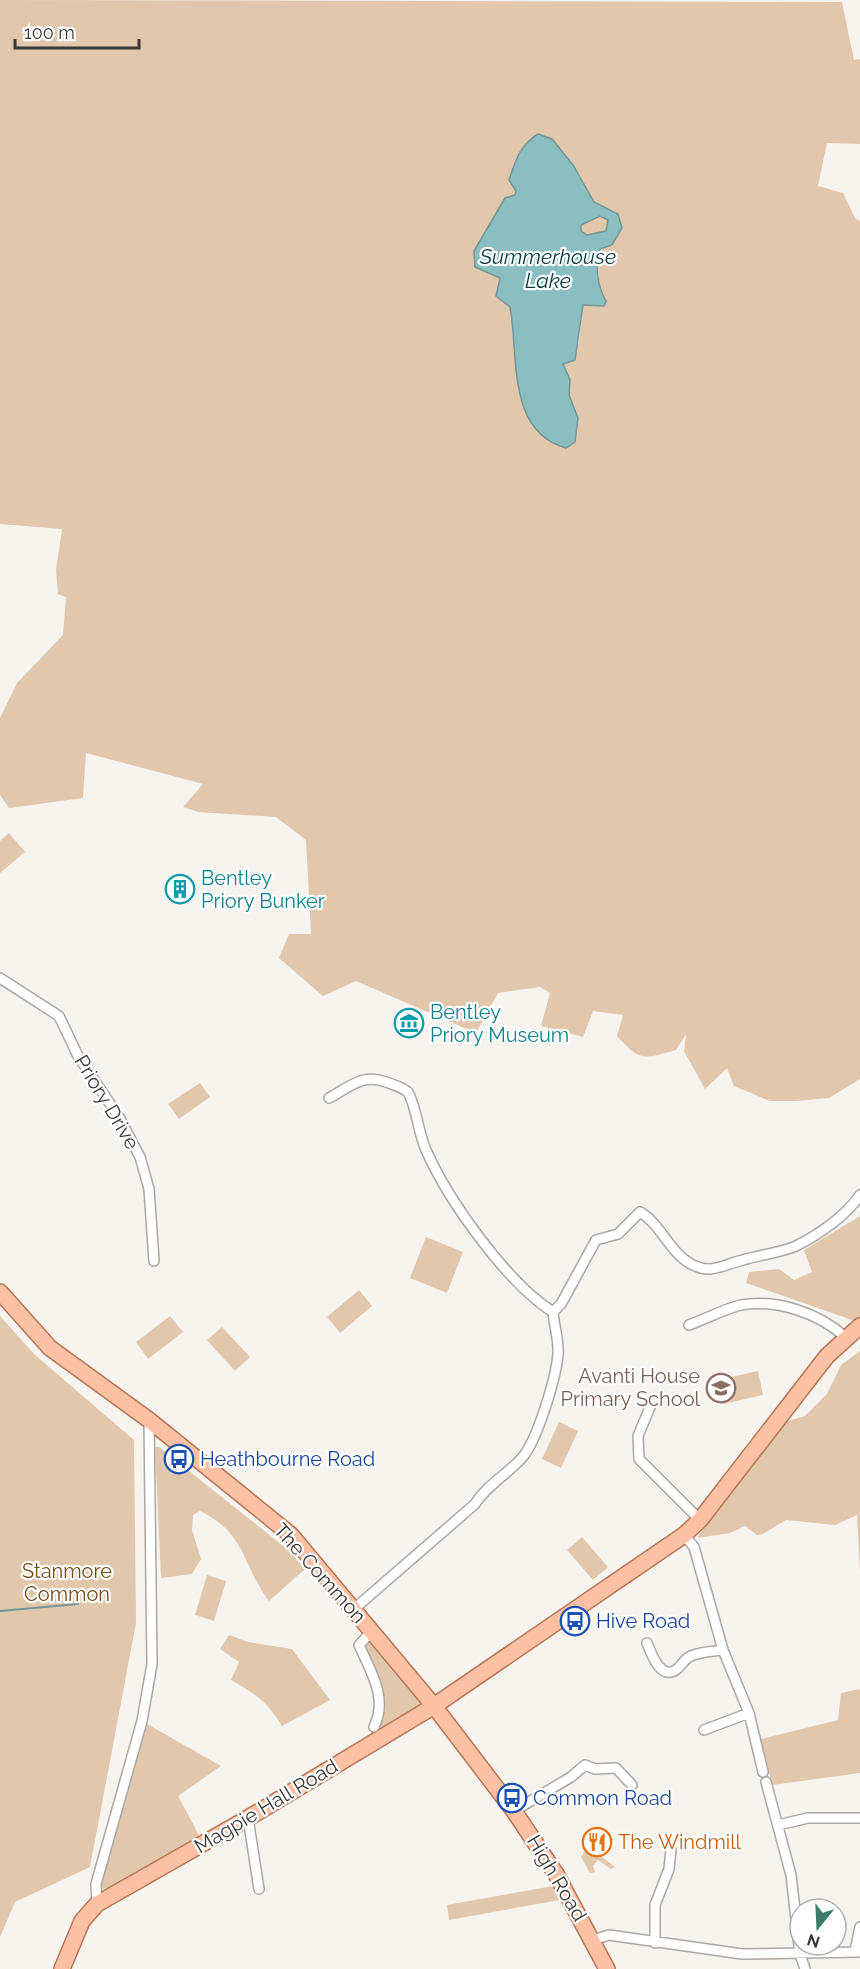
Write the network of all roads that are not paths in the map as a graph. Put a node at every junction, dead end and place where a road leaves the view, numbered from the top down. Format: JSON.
{"nodes":[{"id":1,"x":0,"y":978,"type":"edge"},
{"id":2,"x":329,"y":1098,"type":"dead end"},
{"id":3,"x":860,"y":1195,"type":"edge"},
{"id":4,"x":154,"y":1261,"type":"dead end"},
{"id":5,"x":0,"y":1292,"type":"edge"},
{"id":6,"x":553,"y":1312,"type":"junction"},
{"id":7,"x":689,"y":1325,"type":"dead end"},
{"id":8,"x":860,"y":1326,"type":"edge"},
{"id":9,"x":845,"y":1337,"type":"junction"},
{"id":10,"x":653,"y":1400,"type":"dead end"},
{"id":11,"x":149,"y":1420,"type":"junction"},
{"id":12,"x":700,"y":1520,"type":"junction"},
{"id":13,"x":684,"y":1535,"type":"junction"},
{"id":14,"x":354,"y":1609,"type":"junction"},
{"id":15,"x":372,"y":1631,"type":"junction"},
{"id":16,"x":647,"y":1643,"type":"dead end"},
{"id":17,"x":723,"y":1650,"type":"junction"},
{"id":18,"x":434,"y":1706,"type":"junction"},
{"id":19,"x":749,"y":1713,"type":"junction"},
{"id":20,"x":374,"y":1727,"type":"dead end"},
{"id":21,"x":704,"y":1730,"type":"dead end"},
{"id":22,"x":763,"y":1772,"type":"dead end"},
{"id":23,"x":766,"y":1782,"type":"dead end"},
{"id":24,"x":632,"y":1785,"type":"dead end"},
{"id":25,"x":514,"y":1811,"type":"junction"},
{"id":26,"x":248,"y":1818,"type":"junction"},
{"id":27,"x":860,"y":1818,"type":"edge"},
{"id":28,"x":778,"y":1825,"type":"junction"},
{"id":29,"x":670,"y":1851,"type":"dead end"},
{"id":30,"x":259,"y":1889,"type":"dead end"},
{"id":31,"x":794,"y":1897,"type":"edge"},
{"id":32,"x":97,"y":1904,"type":"junction"},
{"id":33,"x":860,"y":1927,"type":"edge"},
{"id":34,"x":593,"y":1940,"type":"junction"},
{"id":35,"x":655,"y":1943,"type":"junction"},
{"id":36,"x":857,"y":1951,"type":"edge"},
{"id":37,"x":788,"y":1954,"type":"edge"},
{"id":38,"x":62,"y":1969,"type":"edge"},
{"id":39,"x":607,"y":1969,"type":"edge"}],
"edges":[{"from":1,"to":4,"type":"street","name":"Priory Drive"},
{"from":2,"to":6,"type":"street"},
{"from":3,"to":6,"type":"street"},
{"from":5,"to":11,"type":"main road","name":"The Common"},
{"from":6,"to":14,"type":"street"},
{"from":7,"to":9,"type":"street"},
{"from":8,"to":9,"type":"main road"},
{"from":9,"to":12,"type":"main road"},
{"from":10,"to":12,"type":"street"},
{"from":11,"to":14,"type":"main road","name":"The Common"},
{"from":11,"to":32,"type":"street"},
{"from":12,"to":13,"type":"main road"},
{"from":13,"to":17,"type":"street"},
{"from":13,"to":18,"type":"main road"},
{"from":14,"to":15,"type":"main road","name":"The Common"},
{"from":15,"to":18,"type":"main road","name":"The Common"},
{"from":15,"to":20,"type":"street"},
{"from":16,"to":17,"type":"street"},
{"from":17,"to":19,"type":"street"},
{"from":18,"to":25,"type":"main road","name":"High Road"},
{"from":18,"to":26,"type":"main road","name":"Magpie Hall Road"},
{"from":19,"to":21,"type":"street"},
{"from":19,"to":22,"type":"street"},
{"from":23,"to":28,"type":"street"},
{"from":24,"to":25,"type":"street"},
{"from":25,"to":34,"type":"main road","name":"High Road"},
{"from":26,"to":30,"type":"street"},
{"from":26,"to":32,"type":"main road","name":"Magpie Hall Road"},
{"from":27,"to":28,"type":"street"},
{"from":28,"to":31,"type":"street"},
{"from":29,"to":35,"type":"street"},
{"from":32,"to":38,"type":"main road"},
{"from":33,"to":36,"type":"street"},
{"from":34,"to":35,"type":"street"},
{"from":34,"to":39,"type":"main road","name":"High Road"},
{"from":35,"to":37,"type":"street"}]}
